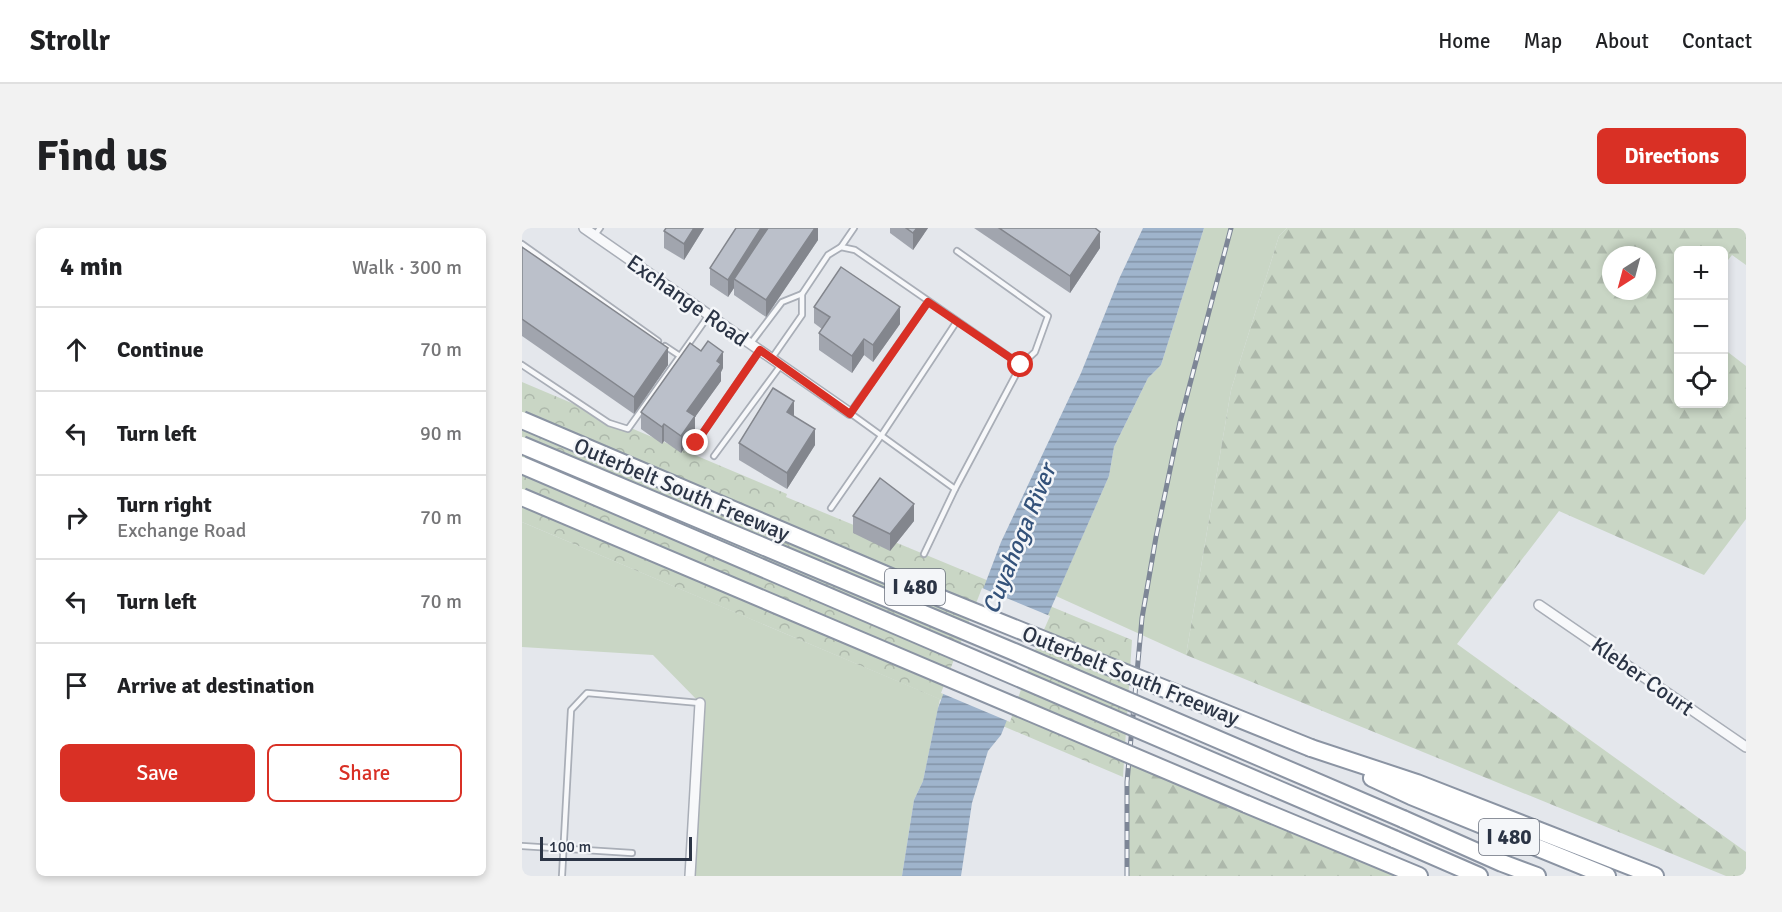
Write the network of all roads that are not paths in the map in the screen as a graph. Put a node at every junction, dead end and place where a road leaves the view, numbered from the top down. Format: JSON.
{"nodes":[{"id":1,"x":584,"y":228,"type":"edge"},
{"id":2,"x":854,"y":228,"type":"edge"},
{"id":3,"x":598,"y":232,"type":"edge"},
{"id":4,"x":522,"y":244,"type":"edge"},
{"id":5,"x":841,"y":247,"type":"junction"},
{"id":6,"x":957,"y":251,"type":"dead end"},
{"id":7,"x":802,"y":294,"type":"junction"},
{"id":8,"x":928,"y":302,"type":"junction"},
{"id":9,"x":709,"y":315,"type":"junction"},
{"id":10,"x":957,"y":321,"type":"junction"},
{"id":11,"x":751,"y":344,"type":"junction"},
{"id":12,"x":760,"y":350,"type":"junction"},
{"id":13,"x":680,"y":356,"type":"junction"},
{"id":14,"x":772,"y":358,"type":"junction"},
{"id":15,"x":522,"y":365,"type":"edge"},
{"id":16,"x":782,"y":365,"type":"junction"},
{"id":17,"x":1021,"y":365,"type":"junction"},
{"id":18,"x":850,"y":414,"type":"junction"},
{"id":19,"x":522,"y":420,"type":"edge"},
{"id":20,"x":881,"y":436,"type":"junction"},
{"id":21,"x":696,"y":443,"type":"dead end"},
{"id":22,"x":522,"y":445,"type":"edge"},
{"id":23,"x":714,"y":456,"type":"dead end"},
{"id":24,"x":522,"y":465,"type":"edge"},
{"id":25,"x":955,"y":489,"type":"junction"},
{"id":26,"x":522,"y":497,"type":"edge"},
{"id":27,"x":831,"y":508,"type":"dead end"},
{"id":28,"x":924,"y":554,"type":"dead end"},
{"id":29,"x":1539,"y":604,"type":"dead end"},
{"id":30,"x":700,"y":703,"type":"joint"},
{"id":31,"x":1746,"y":747,"type":"edge"},
{"id":32,"x":1414,"y":790,"type":"junction"},
{"id":33,"x":522,"y":846,"type":"edge"},
{"id":34,"x":564,"y":849,"type":"junction"},
{"id":35,"x":632,"y":853,"type":"dead end"},
{"id":36,"x":562,"y":876,"type":"edge"},
{"id":37,"x":690,"y":876,"type":"edge"},
{"id":38,"x":1419,"y":876,"type":"edge"},
{"id":39,"x":1479,"y":876,"type":"edge"},
{"id":40,"x":1537,"y":876,"type":"edge"},
{"id":41,"x":1607,"y":876,"type":"edge"},
{"id":42,"x":1655,"y":876,"type":"edge"}],
"edges":[{"from":1,"to":3,"type":"street","name":"Exchange Road"},
{"from":2,"to":5,"type":"lane"},
{"from":3,"to":9,"type":"street","name":"Exchange Road"},
{"from":4,"to":13,"type":"lane"},
{"from":5,"to":7,"type":"lane"},
{"from":5,"to":8,"type":"lane"},
{"from":6,"to":17,"type":"lane"},
{"from":7,"to":11,"type":"lane"},
{"from":7,"to":14,"type":"lane"},
{"from":8,"to":10,"type":"lane"},
{"from":8,"to":18,"type":"lane"},
{"from":9,"to":11,"type":"street","name":"Exchange Road"},
{"from":9,"to":13,"type":"lane"},
{"from":10,"to":17,"type":"lane"},
{"from":10,"to":20,"type":"lane"},
{"from":11,"to":12,"type":"street","name":"Exchange Road"},
{"from":12,"to":14,"type":"street","name":"Exchange Road"},
{"from":12,"to":21,"type":"lane"},
{"from":13,"to":15,"type":"lane"},
{"from":14,"to":16,"type":"street","name":"Exchange Road"},
{"from":16,"to":18,"type":"street","name":"Exchange Road"},
{"from":16,"to":23,"type":"lane"},
{"from":17,"to":25,"type":"lane"},
{"from":18,"to":20,"type":"lane"},
{"from":19,"to":32,"type":"highway","name":"Outerbelt South Freeway","number":"I 480","bridge":true},
{"from":20,"to":25,"type":"lane"},
{"from":20,"to":27,"type":"lane"},
{"from":22,"to":40,"type":"highway","bridge":true},
{"from":24,"to":39,"type":"highway","bridge":true},
{"from":25,"to":28,"type":"lane"},
{"from":26,"to":38,"type":"highway","bridge":true},
{"from":29,"to":31,"type":"street","name":"Kleber Court"},
{"from":30,"to":34,"type":"lane"},
{"from":30,"to":37,"type":"street"},
{"from":32,"to":41,"type":"highway","name":"Outerbelt South Freeway","number":"I 480"},
{"from":32,"to":42,"type":"highway"},
{"from":33,"to":34,"type":"lane"},
{"from":34,"to":35,"type":"lane"},
{"from":34,"to":36,"type":"lane"}]}
